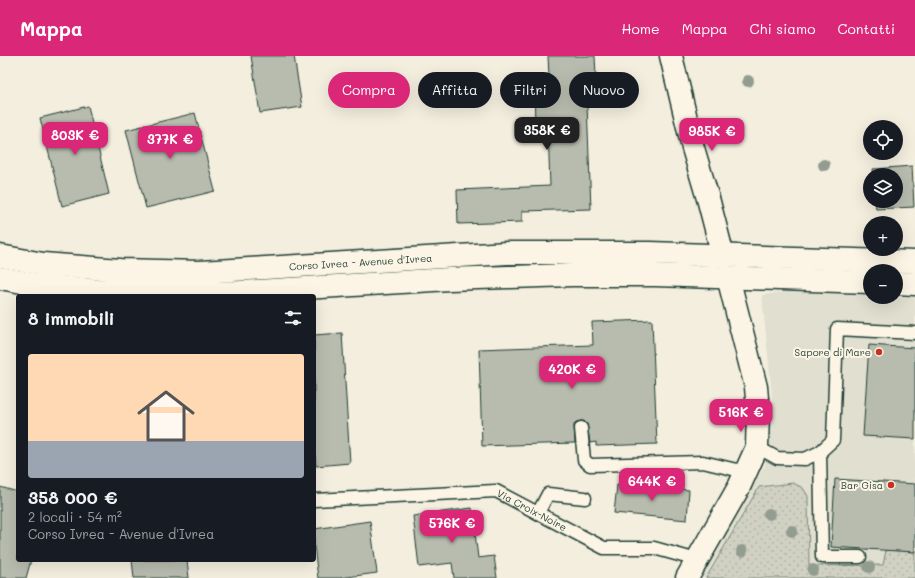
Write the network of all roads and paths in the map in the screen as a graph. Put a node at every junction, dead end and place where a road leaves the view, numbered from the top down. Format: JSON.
{"nodes":[{"id":1,"x":671,"y":56,"type":"edge"},
{"id":2,"x":0,"y":256,"type":"edge"},
{"id":3,"x":723,"y":256,"type":"junction"},
{"id":4,"x":915,"y":262,"type":"edge"},
{"id":5,"x":0,"y":278,"type":"edge"},
{"id":6,"x":728,"y":278,"type":"junction"},
{"id":7,"x":863,"y":282,"type":"edge"},
{"id":8,"x":903,"y":283,"type":"edge"},
{"id":9,"x":915,"y":284,"type":"edge"},
{"id":10,"x":915,"y":333,"type":"edge"},
{"id":11,"x":581,"y":428,"type":"dead end"},
{"id":12,"x":757,"y":447,"type":"junction"},
{"id":13,"x":820,"y":452,"type":"junction"},
{"id":14,"x":746,"y":472,"type":"junction"},
{"id":15,"x":585,"y":498,"type":"dead end"},
{"id":16,"x":316,"y":500,"type":"edge"},
{"id":17,"x":538,"y":513,"type":"junction"},
{"id":18,"x":860,"y":557,"type":"dead end"},
{"id":19,"x":692,"y":569,"type":"edge"}],
"edges":[{"from":1,"to":3,"type":"main road"},
{"from":2,"to":3,"type":"main road","name":"Corso Ivrea - Avenue d'Ivrea"},
{"from":3,"to":4,"type":"main road","name":"Corso Ivrea - Avenue d'Ivrea"},
{"from":5,"to":6,"type":"main road"},
{"from":6,"to":7,"type":"main road"},
{"from":6,"to":12,"type":"main road"},
{"from":8,"to":9,"type":"main road"},
{"from":10,"to":13,"type":"lane"},
{"from":11,"to":14,"type":"lane"},
{"from":12,"to":13,"type":"lane"},
{"from":12,"to":14,"type":"main road"},
{"from":13,"to":18,"type":"lane"},
{"from":14,"to":19,"type":"main road"},
{"from":15,"to":17,"type":"lane"},
{"from":16,"to":17,"type":"lane","name":"Via Croix-Noire"},
{"from":17,"to":19,"type":"lane","name":"Via Croix-Noire"}]}
